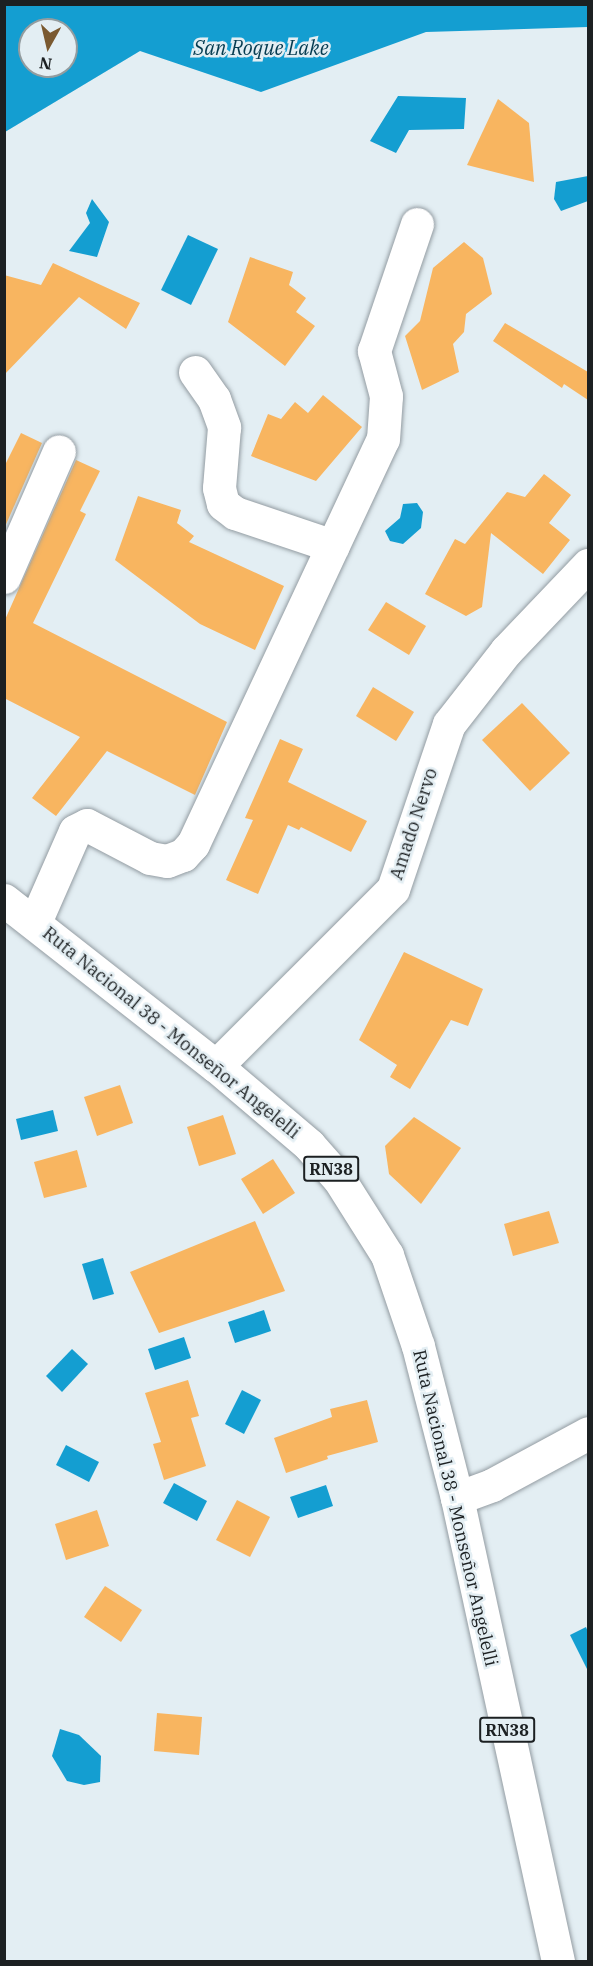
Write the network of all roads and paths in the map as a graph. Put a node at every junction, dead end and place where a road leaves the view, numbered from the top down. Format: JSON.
{"nodes":[{"id":1,"x":417,"y":224,"type":"dead end"},
{"id":2,"x":195,"y":372,"type":"dead end"},
{"id":3,"x":59,"y":451,"type":"dead end"},
{"id":4,"x":333,"y":546,"type":"junction"},
{"id":5,"x":588,"y":565,"type":"edge"},
{"id":6,"x":4,"y":577,"type":"edge"},
{"id":7,"x":4,"y":900,"type":"edge"},
{"id":8,"x":32,"y":926,"type":"edge"},
{"id":9,"x":216,"y":1066,"type":"junction"},
{"id":10,"x":588,"y":1433,"type":"edge"},
{"id":11,"x":457,"y":1498,"type":"junction"},
{"id":12,"x":558,"y":1962,"type":"edge"}],
"edges":[{"from":1,"to":4,"type":"street"},
{"from":2,"to":4,"type":"street"},
{"from":3,"to":6,"type":"street"},
{"from":4,"to":8,"type":"street"},
{"from":5,"to":9,"type":"street","name":"Amado Nervo"},
{"from":7,"to":8,"type":"street","name":"Ruta Nacional 38 - Monseñor Angelelli","number":"RN38"},
{"from":8,"to":9,"type":"street","name":"Ruta Nacional 38 - Monseñor Angelelli","number":"RN38"},
{"from":9,"to":11,"type":"street","name":"Ruta Nacional 38 - Monseñor Angelelli","number":"RN38"},
{"from":10,"to":11,"type":"street"},
{"from":11,"to":12,"type":"street","name":"Ruta Nacional 38 - Monseñor Angelelli","number":"RN38"}]}
